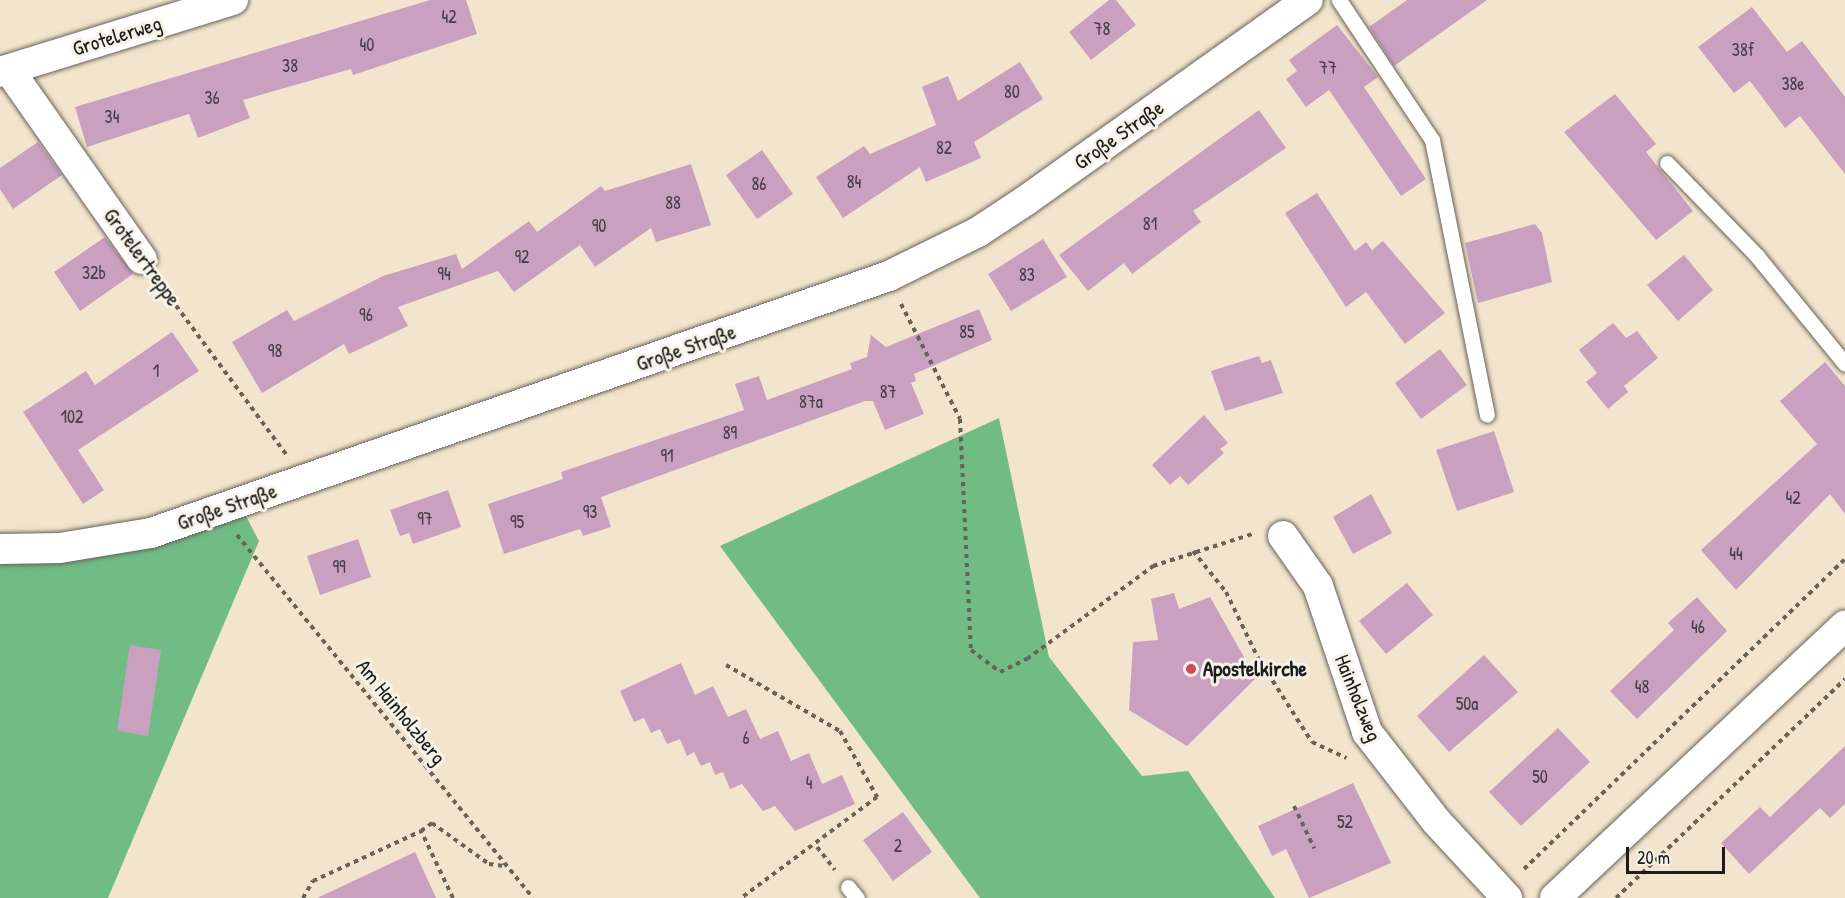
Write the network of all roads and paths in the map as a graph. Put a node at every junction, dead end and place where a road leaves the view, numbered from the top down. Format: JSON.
{"nodes":[{"id":1,"x":233,"y":0,"type":"edge"},
{"id":2,"x":1308,"y":0,"type":"edge"},
{"id":3,"x":1339,"y":0,"type":"edge"},
{"id":4,"x":5,"y":71,"type":"edge"},
{"id":5,"x":1667,"y":163,"type":"dead end"},
{"id":6,"x":142,"y":259,"type":"joint"},
{"id":7,"x":889,"y":276,"type":"junction"},
{"id":8,"x":1845,"y":364,"type":"edge"},
{"id":9,"x":1487,"y":415,"type":"dead end"},
{"id":10,"x":278,"y":442,"type":"dead end"},
{"id":11,"x":1283,"y":536,"type":"joint"},
{"id":12,"x":245,"y":546,"type":"dead end"},
{"id":13,"x":0,"y":549,"type":"edge"},
{"id":14,"x":1193,"y":551,"type":"junction"},
{"id":15,"x":1845,"y":559,"type":"edge"},
{"id":16,"x":1845,"y":626,"type":"edge"},
{"id":17,"x":726,"y":665,"type":"dead end"},
{"id":18,"x":1845,"y":679,"type":"edge"},
{"id":19,"x":1353,"y":761,"type":"dead end"},
{"id":20,"x":1294,"y":806,"type":"dead end"},
{"id":21,"x":421,"y":831,"type":"junction"},
{"id":22,"x":1314,"y":848,"type":"dead end"},
{"id":23,"x":505,"y":866,"type":"junction"},
{"id":24,"x":1504,"y":895,"type":"edge"},
{"id":25,"x":303,"y":898,"type":"edge"},
{"id":26,"x":453,"y":898,"type":"edge"},
{"id":27,"x":533,"y":898,"type":"edge"},
{"id":28,"x":741,"y":898,"type":"edge"},
{"id":29,"x":1555,"y":898,"type":"edge"},
{"id":30,"x":1616,"y":898,"type":"edge"}],
"edges":[{"from":1,"to":4,"type":"street","name":"Grotelerweg"},
{"from":2,"to":7,"type":"street","name":"Große Straße"},
{"from":3,"to":9,"type":"lane"},
{"from":4,"to":6,"type":"street","name":"Grotelertreppe"},
{"from":5,"to":8,"type":"lane"},
{"from":6,"to":10,"type":"path","name":"Grotelertreppe"},
{"from":7,"to":13,"type":"street","name":"Große Straße"},
{"from":7,"to":14,"type":"path"},
{"from":11,"to":14,"type":"path"},
{"from":11,"to":24,"type":"street","name":"Hainholzweg"},
{"from":12,"to":23,"type":"path","name":"Am Hainholzberg"},
{"from":14,"to":19,"type":"path"},
{"from":15,"to":24,"type":"path"},
{"from":16,"to":29,"type":"street"},
{"from":17,"to":28,"type":"path"},
{"from":18,"to":30,"type":"path"},
{"from":20,"to":22,"type":"path"},
{"from":21,"to":23,"type":"path"},
{"from":21,"to":25,"type":"path"},
{"from":21,"to":26,"type":"path"},
{"from":23,"to":27,"type":"path","name":"Am Hainholzberg"}]}
